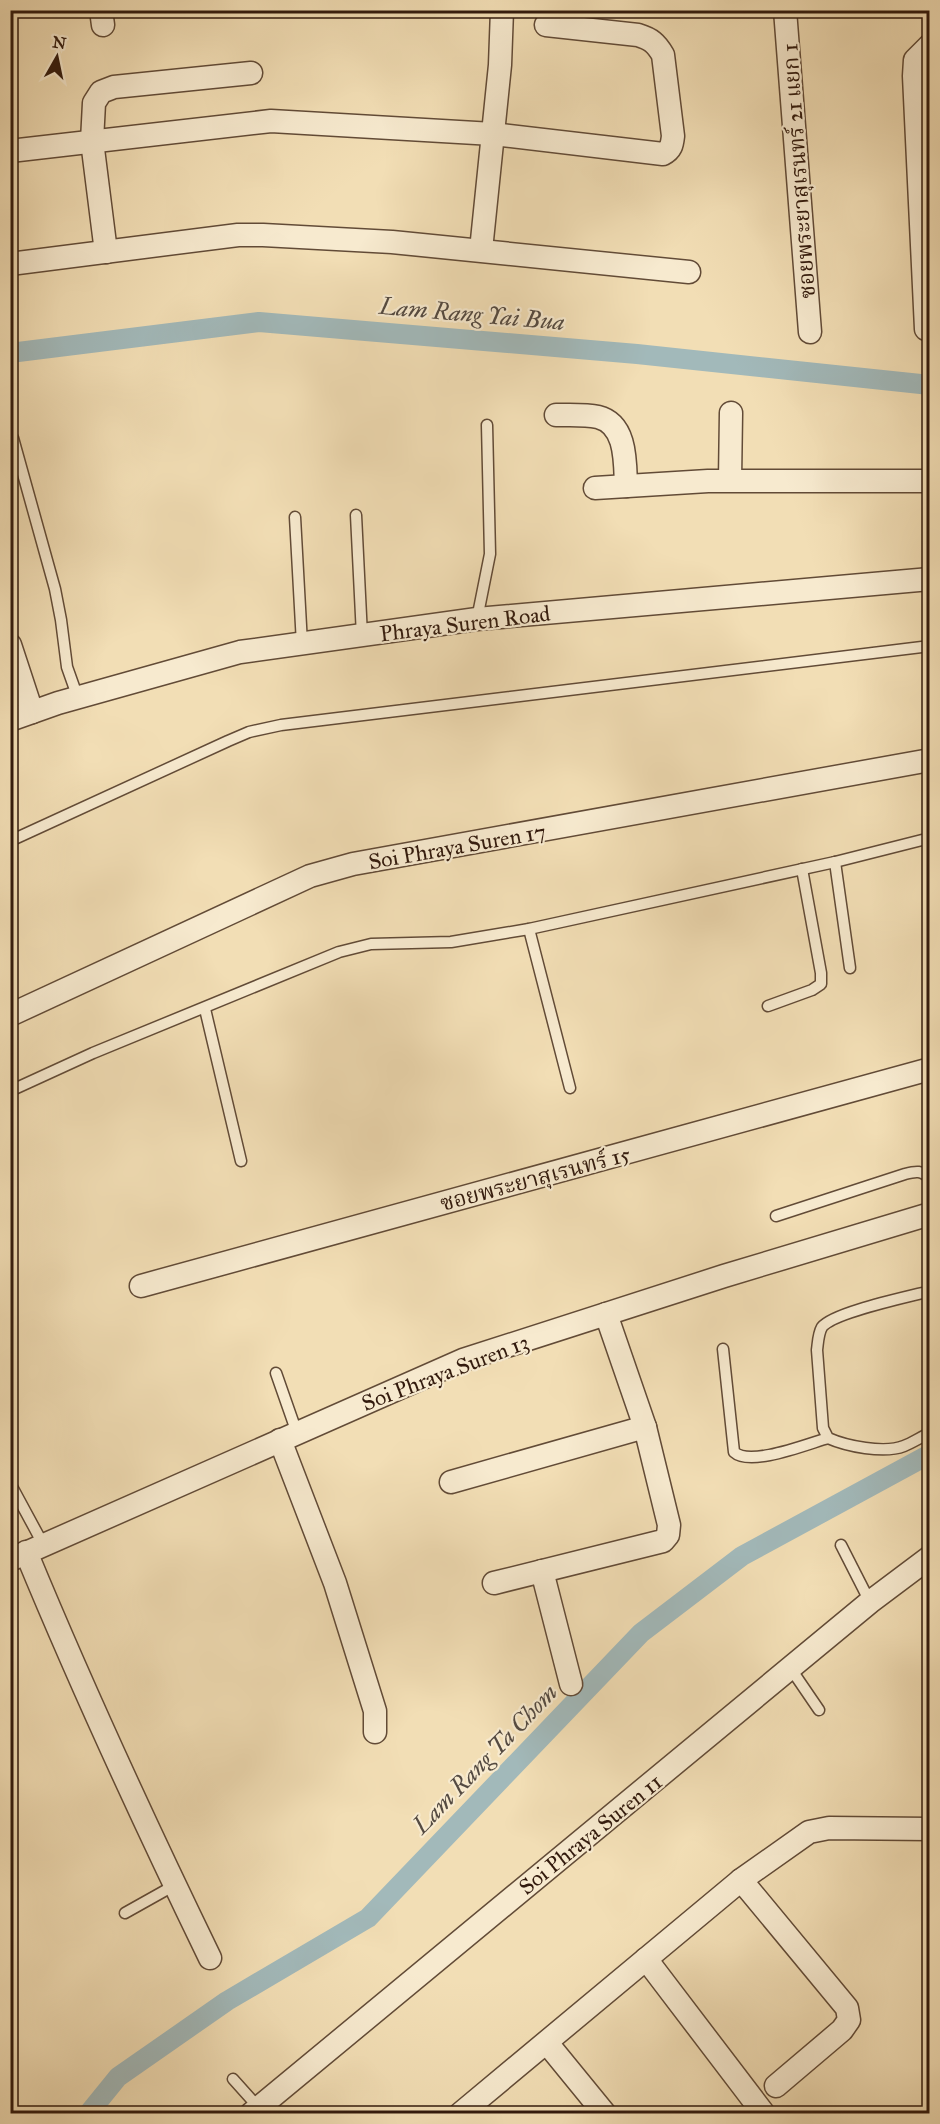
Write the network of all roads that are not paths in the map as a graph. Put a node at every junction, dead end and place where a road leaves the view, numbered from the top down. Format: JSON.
{"nodes":[{"id":1,"x":502,"y":10,"type":"edge"},
{"id":2,"x":785,"y":10,"type":"edge"},
{"id":3,"x":546,"y":25,"type":"dead end"},
{"id":4,"x":930,"y":45,"type":"edge"},
{"id":5,"x":251,"y":73,"type":"dead end"},
{"id":6,"x":493,"y":134,"type":"junction"},
{"id":7,"x":92,"y":141,"type":"junction"},
{"id":8,"x":10,"y":151,"type":"edge"},
{"id":9,"x":482,"y":250,"type":"junction"},
{"id":10,"x":106,"y":252,"type":"junction"},
{"id":11,"x":10,"y":264,"type":"edge"},
{"id":12,"x":689,"y":272,"type":"dead end"},
{"id":13,"x":926,"y":329,"type":"dead end"},
{"id":14,"x":810,"y":332,"type":"dead end"},
{"id":15,"x":731,"y":413,"type":"dead end"},
{"id":16,"x":556,"y":415,"type":"dead end"},
{"id":17,"x":487,"y":425,"type":"dead end"},
{"id":18,"x":13,"y":438,"type":"dead end"},
{"id":19,"x":730,"y":480,"type":"junction"},
{"id":20,"x":930,"y":481,"type":"edge"},
{"id":21,"x":626,"y":486,"type":"junction"},
{"id":22,"x":595,"y":488,"type":"dead end"},
{"id":23,"x":356,"y":515,"type":"dead end"},
{"id":24,"x":295,"y":517,"type":"dead end"},
{"id":25,"x":930,"y":579,"type":"edge"},
{"id":26,"x":477,"y":619,"type":"junction"},
{"id":27,"x":362,"y":636,"type":"junction"},
{"id":28,"x":302,"y":644,"type":"junction"},
{"id":29,"x":930,"y":646,"type":"edge"},
{"id":30,"x":12,"y":657,"type":"edge"},
{"id":31,"x":78,"y":698,"type":"junction"},
{"id":32,"x":32,"y":712,"type":"junction"},
{"id":33,"x":10,"y":720,"type":"edge"},
{"id":34,"x":930,"y":760,"type":"edge"},
{"id":35,"x":930,"y":838,"type":"edge"},
{"id":36,"x":10,"y":841,"type":"edge"},
{"id":37,"x":835,"y":862,"type":"junction"},
{"id":38,"x":802,"y":869,"type":"junction"},
{"id":39,"x":529,"y":929,"type":"junction"},
{"id":40,"x":850,"y":968,"type":"dead end"},
{"id":41,"x":768,"y":1006,"type":"dead end"},
{"id":42,"x":205,"y":1009,"type":"junction"},
{"id":43,"x":10,"y":1015,"type":"edge"},
{"id":44,"x":930,"y":1069,"type":"edge"},
{"id":45,"x":570,"y":1088,"type":"dead end"},
{"id":46,"x":10,"y":1091,"type":"edge"},
{"id":47,"x":241,"y":1161,"type":"dead end"},
{"id":48,"x":930,"y":1179,"type":"edge"},
{"id":49,"x":930,"y":1214,"type":"edge"},
{"id":50,"x":776,"y":1216,"type":"dead end"},
{"id":51,"x":141,"y":1286,"type":"dead end"},
{"id":52,"x":930,"y":1291,"type":"edge"},
{"id":53,"x":606,"y":1314,"type":"junction"},
{"id":54,"x":723,"y":1349,"type":"dead end"},
{"id":55,"x":276,"y":1373,"type":"dead end"},
{"id":56,"x":645,"y":1427,"type":"junction"},
{"id":57,"x":930,"y":1433,"type":"edge"},
{"id":58,"x":289,"y":1437,"type":"junction"},
{"id":59,"x":828,"y":1438,"type":"junction"},
{"id":60,"x":451,"y":1482,"type":"dead end"},
{"id":61,"x":10,"y":1483,"type":"edge"},
{"id":62,"x":841,"y":1545,"type":"dead end"},
{"id":63,"x":26,"y":1552,"type":"edge"},
{"id":64,"x":930,"y":1557,"type":"edge"},
{"id":65,"x":542,"y":1571,"type":"junction"},
{"id":66,"x":494,"y":1583,"type":"dead end"},
{"id":67,"x":870,"y":1602,"type":"junction"},
{"id":68,"x":791,"y":1669,"type":"junction"},
{"id":69,"x":571,"y":1684,"type":"dead end"},
{"id":70,"x":819,"y":1710,"type":"dead end"},
{"id":71,"x":375,"y":1732,"type":"dead end"},
{"id":72,"x":930,"y":1829,"type":"edge"},
{"id":73,"x":741,"y":1880,"type":"junction"},
{"id":74,"x":174,"y":1885,"type":"junction"},
{"id":75,"x":125,"y":1913,"type":"dead end"},
{"id":76,"x":210,"y":1958,"type":"dead end"},
{"id":77,"x":646,"y":1959,"type":"junction"},
{"id":78,"x":547,"y":2043,"type":"junction"},
{"id":79,"x":233,"y":2079,"type":"dead end"},
{"id":80,"x":776,"y":2086,"type":"dead end"},
{"id":81,"x":255,"y":2110,"type":"edge"},
{"id":82,"x":460,"y":2114,"type":"edge"},
{"id":83,"x":605,"y":2114,"type":"edge"},
{"id":84,"x":764,"y":2114,"type":"edge"}],
"edges":[{"from":1,"to":6,"type":"street"},
{"from":2,"to":14,"type":"street","name":"ซอยพระยาสุเรนทร์ 21 แยก 1"},
{"from":3,"to":6,"type":"street"},
{"from":4,"to":13,"type":"street"},
{"from":5,"to":7,"type":"street"},
{"from":6,"to":7,"type":"street"},
{"from":6,"to":9,"type":"street"},
{"from":7,"to":8,"type":"street"},
{"from":7,"to":10,"type":"street"},
{"from":9,"to":10,"type":"street"},
{"from":9,"to":12,"type":"street"},
{"from":10,"to":11,"type":"street"},
{"from":15,"to":19,"type":"street"},
{"from":16,"to":21,"type":"street"},
{"from":17,"to":26,"type":"lane"},
{"from":18,"to":31,"type":"lane"},
{"from":19,"to":20,"type":"street"},
{"from":19,"to":21,"type":"street"},
{"from":21,"to":22,"type":"street"},
{"from":23,"to":27,"type":"lane"},
{"from":24,"to":28,"type":"lane"},
{"from":25,"to":26,"type":"street","name":"Phraya Suren Road"},
{"from":26,"to":27,"type":"street","name":"Phraya Suren Road"},
{"from":27,"to":28,"type":"street","name":"Phraya Suren Road"},
{"from":28,"to":31,"type":"street","name":"Phraya Suren Road"},
{"from":29,"to":36,"type":"lane"},
{"from":30,"to":32,"type":"street"},
{"from":31,"to":32,"type":"street","name":"Phraya Suren Road"},
{"from":32,"to":33,"type":"street","name":"Phraya Suren Road"},
{"from":34,"to":43,"type":"street","name":"Soi Phraya Suren 17"},
{"from":35,"to":37,"type":"lane"},
{"from":37,"to":38,"type":"lane"},
{"from":37,"to":40,"type":"lane"},
{"from":38,"to":39,"type":"lane"},
{"from":38,"to":41,"type":"lane"},
{"from":39,"to":42,"type":"lane"},
{"from":39,"to":45,"type":"lane"},
{"from":42,"to":46,"type":"lane"},
{"from":42,"to":47,"type":"lane"},
{"from":44,"to":51,"type":"street","name":"ซอยพระยาสุเรนทร์ 15"},
{"from":48,"to":50,"type":"lane"},
{"from":49,"to":53,"type":"street","name":"Soi Phraya Suren 13"},
{"from":52,"to":59,"type":"lane"},
{"from":53,"to":56,"type":"street"},
{"from":53,"to":58,"type":"street","name":"Soi Phraya Suren 13"},
{"from":54,"to":59,"type":"lane"},
{"from":55,"to":58,"type":"lane"},
{"from":56,"to":60,"type":"street"},
{"from":56,"to":65,"type":"street"},
{"from":57,"to":59,"type":"lane"},
{"from":58,"to":63,"type":"street","name":"Soi Phraya Suren 13"},
{"from":58,"to":71,"type":"street"},
{"from":61,"to":63,"type":"lane"},
{"from":62,"to":67,"type":"lane"},
{"from":63,"to":74,"type":"street"},
{"from":64,"to":67,"type":"street","name":"Soi Phraya Suren 11"},
{"from":65,"to":66,"type":"street"},
{"from":65,"to":69,"type":"street"},
{"from":67,"to":68,"type":"street","name":"Soi Phraya Suren 11"},
{"from":68,"to":70,"type":"lane"},
{"from":68,"to":81,"type":"street","name":"Soi Phraya Suren 11"},
{"from":72,"to":73,"type":"street"},
{"from":73,"to":77,"type":"street"},
{"from":73,"to":80,"type":"street"},
{"from":74,"to":75,"type":"lane"},
{"from":74,"to":76,"type":"street"},
{"from":77,"to":78,"type":"street"},
{"from":77,"to":84,"type":"street"},
{"from":78,"to":82,"type":"street"},
{"from":78,"to":83,"type":"street"},
{"from":79,"to":81,"type":"lane"}]}
